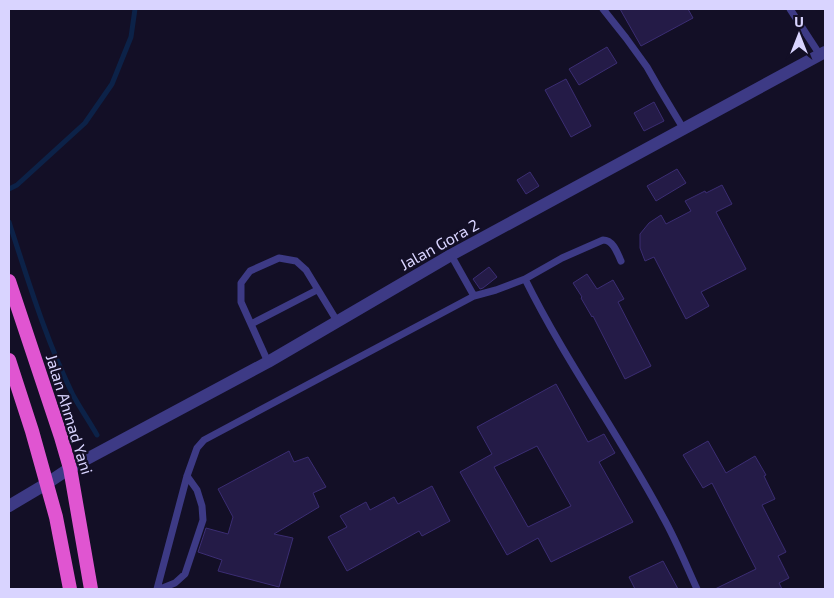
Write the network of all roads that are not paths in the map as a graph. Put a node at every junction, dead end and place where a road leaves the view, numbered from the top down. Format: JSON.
{"nodes":[{"id":1,"x":603,"y":9,"type":"edge"},
{"id":2,"x":790,"y":9,"type":"edge"},
{"id":3,"x":822,"y":53,"type":"edge"},
{"id":4,"x":684,"y":128,"type":"junction"},
{"id":5,"x":451,"y":255,"type":"junction"},
{"id":6,"x":621,"y":261,"type":"dead end"},
{"id":7,"x":525,"y":279,"type":"junction"},
{"id":8,"x":9,"y":281,"type":"edge"},
{"id":9,"x":318,"y":290,"type":"junction"},
{"id":10,"x":474,"y":296,"type":"junction"},
{"id":11,"x":337,"y":321,"type":"junction"},
{"id":12,"x":251,"y":324,"type":"junction"},
{"id":13,"x":9,"y":360,"type":"edge"},
{"id":14,"x":268,"y":362,"type":"junction"},
{"id":15,"x":70,"y":468,"type":"junction"},
{"id":16,"x":187,"y":476,"type":"junction"},
{"id":17,"x":46,"y":484,"type":"junction"},
{"id":18,"x":9,"y":506,"type":"edge"},
{"id":19,"x":70,"y":589,"type":"edge"},
{"id":20,"x":91,"y":589,"type":"edge"},
{"id":21,"x":159,"y":589,"type":"edge"},
{"id":22,"x":697,"y":589,"type":"edge"}],
"edges":[{"from":1,"to":4,"type":"lane"},
{"from":2,"to":3,"type":"lane"},
{"from":3,"to":4,"type":"street","name":"Jalan Gora 2"},
{"from":4,"to":5,"type":"street","name":"Jalan Gora 2"},
{"from":5,"to":10,"type":"lane"},
{"from":5,"to":11,"type":"street","name":"Jalan Gora 2"},
{"from":6,"to":7,"type":"lane"},
{"from":7,"to":10,"type":"lane"},
{"from":7,"to":22,"type":"lane"},
{"from":8,"to":15,"type":"highway","name":"Jalan Ahmad Yani"},
{"from":9,"to":11,"type":"lane"},
{"from":9,"to":12,"type":"lane"},
{"from":9,"to":12,"type":"lane"},
{"from":10,"to":16,"type":"lane"},
{"from":11,"to":14,"type":"street","name":"Jalan Gora 2"},
{"from":12,"to":14,"type":"lane"},
{"from":13,"to":17,"type":"highway"},
{"from":14,"to":15,"type":"street","name":"Jalan Gora 2"},
{"from":15,"to":17,"type":"street","name":"Jalan Gora 2"},
{"from":15,"to":20,"type":"highway","name":"Jalan Ahmad Yani"},
{"from":16,"to":21,"type":"lane"},
{"from":16,"to":21,"type":"lane"},
{"from":17,"to":18,"type":"street","name":"Jalan Gora 2"},
{"from":17,"to":19,"type":"highway"}]}
